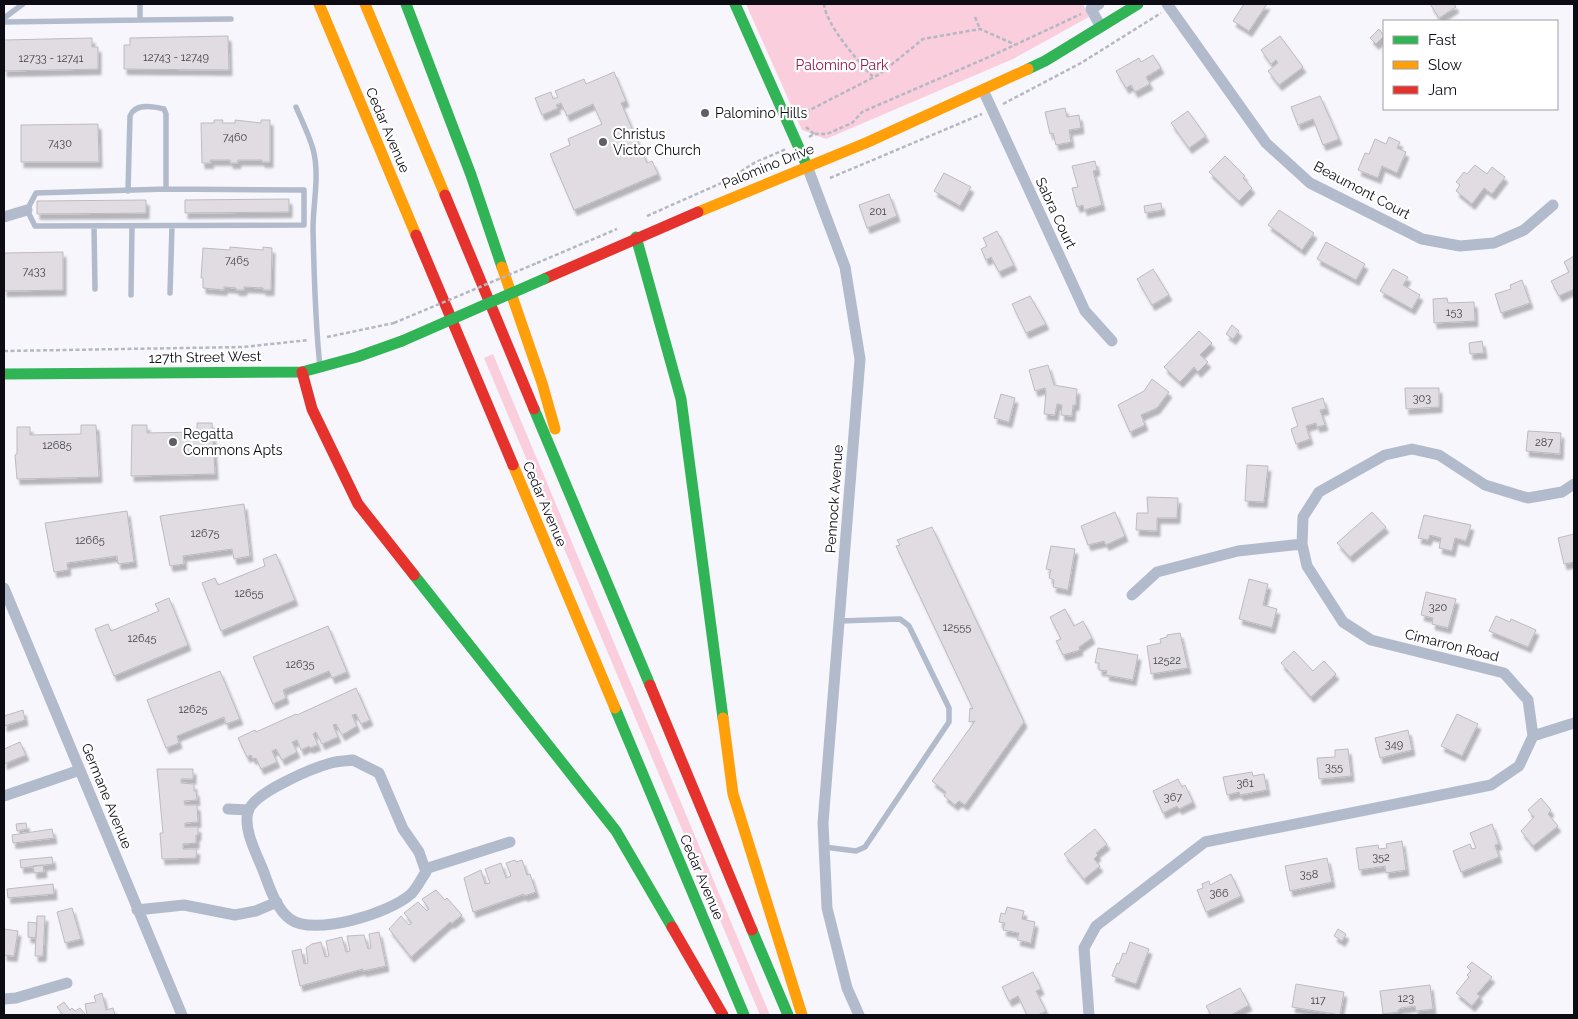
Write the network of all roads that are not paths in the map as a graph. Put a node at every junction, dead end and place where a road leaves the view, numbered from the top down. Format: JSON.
{"nodes":[{"id":1,"x":23,"y":4,"type":"edge"},
{"id":2,"x":140,"y":4,"type":"edge"},
{"id":3,"x":309,"y":4,"type":"edge"},
{"id":4,"x":319,"y":4,"type":"edge"},
{"id":5,"x":365,"y":4,"type":"edge"},
{"id":6,"x":406,"y":4,"type":"edge"},
{"id":7,"x":735,"y":4,"type":"edge"},
{"id":8,"x":1138,"y":4,"type":"edge"},
{"id":9,"x":1168,"y":6,"type":"edge"},
{"id":10,"x":1095,"y":7,"type":"edge"},
{"id":11,"x":4,"y":18,"type":"edge"},
{"id":12,"x":231,"y":19,"type":"dead end"},
{"id":13,"x":140,"y":20,"type":"junction"},
{"id":14,"x":4,"y":22,"type":"edge"},
{"id":15,"x":1101,"y":27,"type":"junction"},
{"id":16,"x":984,"y":90,"type":"junction"},
{"id":17,"x":360,"y":100,"type":"junction"},
{"id":18,"x":296,"y":107,"type":"dead end"},
{"id":19,"x":807,"y":166,"type":"junction"},
{"id":20,"x":128,"y":190,"type":"junction"},
{"id":21,"x":166,"y":190,"type":"junction"},
{"id":22,"x":1553,"y":205,"type":"dead end"},
{"id":23,"x":27,"y":210,"type":"junction"},
{"id":24,"x":4,"y":216,"type":"edge"},
{"id":25,"x":94,"y":226,"type":"junction"},
{"id":26,"x":132,"y":226,"type":"junction"},
{"id":27,"x":172,"y":226,"type":"junction"},
{"id":28,"x":636,"y":237,"type":"junction"},
{"id":29,"x":94,"y":289,"type":"dead end"},
{"id":30,"x":170,"y":293,"type":"dead end"},
{"id":31,"x":131,"y":295,"type":"dead end"},
{"id":32,"x":402,"y":341,"type":"joint"},
{"id":33,"x":1112,"y":341,"type":"dead end"},
{"id":34,"x":320,"y":366,"type":"junction"},
{"id":35,"x":302,"y":372,"type":"junction"},
{"id":36,"x":4,"y":374,"type":"edge"},
{"id":37,"x":1574,"y":484,"type":"edge"},
{"id":38,"x":579,"y":513,"type":"junction"},
{"id":39,"x":1302,"y":544,"type":"junction"},
{"id":40,"x":4,"y":588,"type":"edge"},
{"id":41,"x":1132,"y":595,"type":"dead end"},
{"id":42,"x":839,"y":621,"type":"junction"},
{"id":43,"x":1574,"y":723,"type":"edge"},
{"id":44,"x":1533,"y":736,"type":"junction"},
{"id":45,"x":80,"y":770,"type":"junction"},
{"id":46,"x":4,"y":796,"type":"edge"},
{"id":47,"x":228,"y":809,"type":"dead end"},
{"id":48,"x":249,"y":810,"type":"junction"},
{"id":49,"x":510,"y":842,"type":"dead end"},
{"id":50,"x":824,"y":847,"type":"junction"},
{"id":51,"x":425,"y":869,"type":"junction"},
{"id":52,"x":277,"y":902,"type":"junction"},
{"id":53,"x":137,"y":910,"type":"junction"},
{"id":54,"x":67,"y":984,"type":"dead end"},
{"id":55,"x":4,"y":999,"type":"edge"},
{"id":56,"x":182,"y":1015,"type":"edge"},
{"id":57,"x":723,"y":1015,"type":"edge"},
{"id":58,"x":744,"y":1015,"type":"edge"},
{"id":59,"x":788,"y":1015,"type":"edge"},
{"id":60,"x":802,"y":1015,"type":"edge"},
{"id":61,"x":859,"y":1015,"type":"edge"},
{"id":62,"x":1089,"y":1015,"type":"edge"}],
"edges":[{"from":1,"to":11,"type":"lane"},
{"from":2,"to":13,"type":"lane"},
{"from":3,"to":17,"type":"main road"},
{"from":4,"to":17,"type":"main road","name":"Cedar Avenue"},
{"from":5,"to":38,"type":"main road","name":"Cedar Avenue"},
{"from":6,"to":38,"type":"main road"},
{"from":7,"to":19,"type":"main road","name":"Pennock Avenue"},
{"from":8,"to":15,"type":"main road","name":"Palomino Drive"},
{"from":9,"to":22,"type":"street","name":"Beaumont Court"},
{"from":10,"to":15,"type":"street"},
{"from":12,"to":13,"type":"lane"},
{"from":13,"to":14,"type":"lane"},
{"from":15,"to":16,"type":"main road","name":"Palomino Drive"},
{"from":16,"to":19,"type":"main road","name":"Palomino Drive"},
{"from":16,"to":33,"type":"street","name":"Sabra Court"},
{"from":17,"to":58,"type":"main road","name":"Cedar Avenue"},
{"from":18,"to":34,"type":"lane"},
{"from":19,"to":28,"type":"main road","name":"Palomino Drive"},
{"from":19,"to":42,"type":"street","name":"Pennock Avenue"},
{"from":20,"to":21,"type":"lane"},
{"from":20,"to":21,"type":"lane"},
{"from":20,"to":23,"type":"lane"},
{"from":21,"to":27,"type":"lane"},
{"from":23,"to":24,"type":"street"},
{"from":23,"to":25,"type":"lane"},
{"from":25,"to":26,"type":"lane"},
{"from":25,"to":29,"type":"lane"},
{"from":26,"to":27,"type":"lane"},
{"from":26,"to":31,"type":"lane"},
{"from":27,"to":30,"type":"lane"},
{"from":28,"to":32,"type":"main road","name":"Palomino Drive","bridge":true},
{"from":28,"to":60,"type":"main road"},
{"from":32,"to":34,"type":"main road","name":"127th Street West"},
{"from":34,"to":35,"type":"main road","name":"127th Street West"},
{"from":35,"to":36,"type":"main road","name":"127th Street West"},
{"from":35,"to":57,"type":"main road"},
{"from":37,"to":39,"type":"street","name":"Cimarron Road"},
{"from":38,"to":59,"type":"main road","name":"Cedar Avenue"},
{"from":39,"to":41,"type":"street"},
{"from":39,"to":44,"type":"street","name":"Cimarron Road"},
{"from":40,"to":45,"type":"street","name":"Germane Avenue"},
{"from":42,"to":50,"type":"street","name":"Pennock Avenue"},
{"from":42,"to":50,"type":"lane"},
{"from":43,"to":44,"type":"street"},
{"from":44,"to":62,"type":"street"},
{"from":45,"to":46,"type":"street"},
{"from":45,"to":53,"type":"street","name":"Germane Avenue"},
{"from":47,"to":48,"type":"street"},
{"from":48,"to":51,"type":"street"},
{"from":48,"to":52,"type":"street"},
{"from":49,"to":51,"type":"street"},
{"from":50,"to":61,"type":"street","name":"Pennock Avenue"},
{"from":51,"to":52,"type":"street"},
{"from":52,"to":53,"type":"street"},
{"from":53,"to":56,"type":"street","name":"Germane Avenue"},
{"from":54,"to":55,"type":"street"}]}
